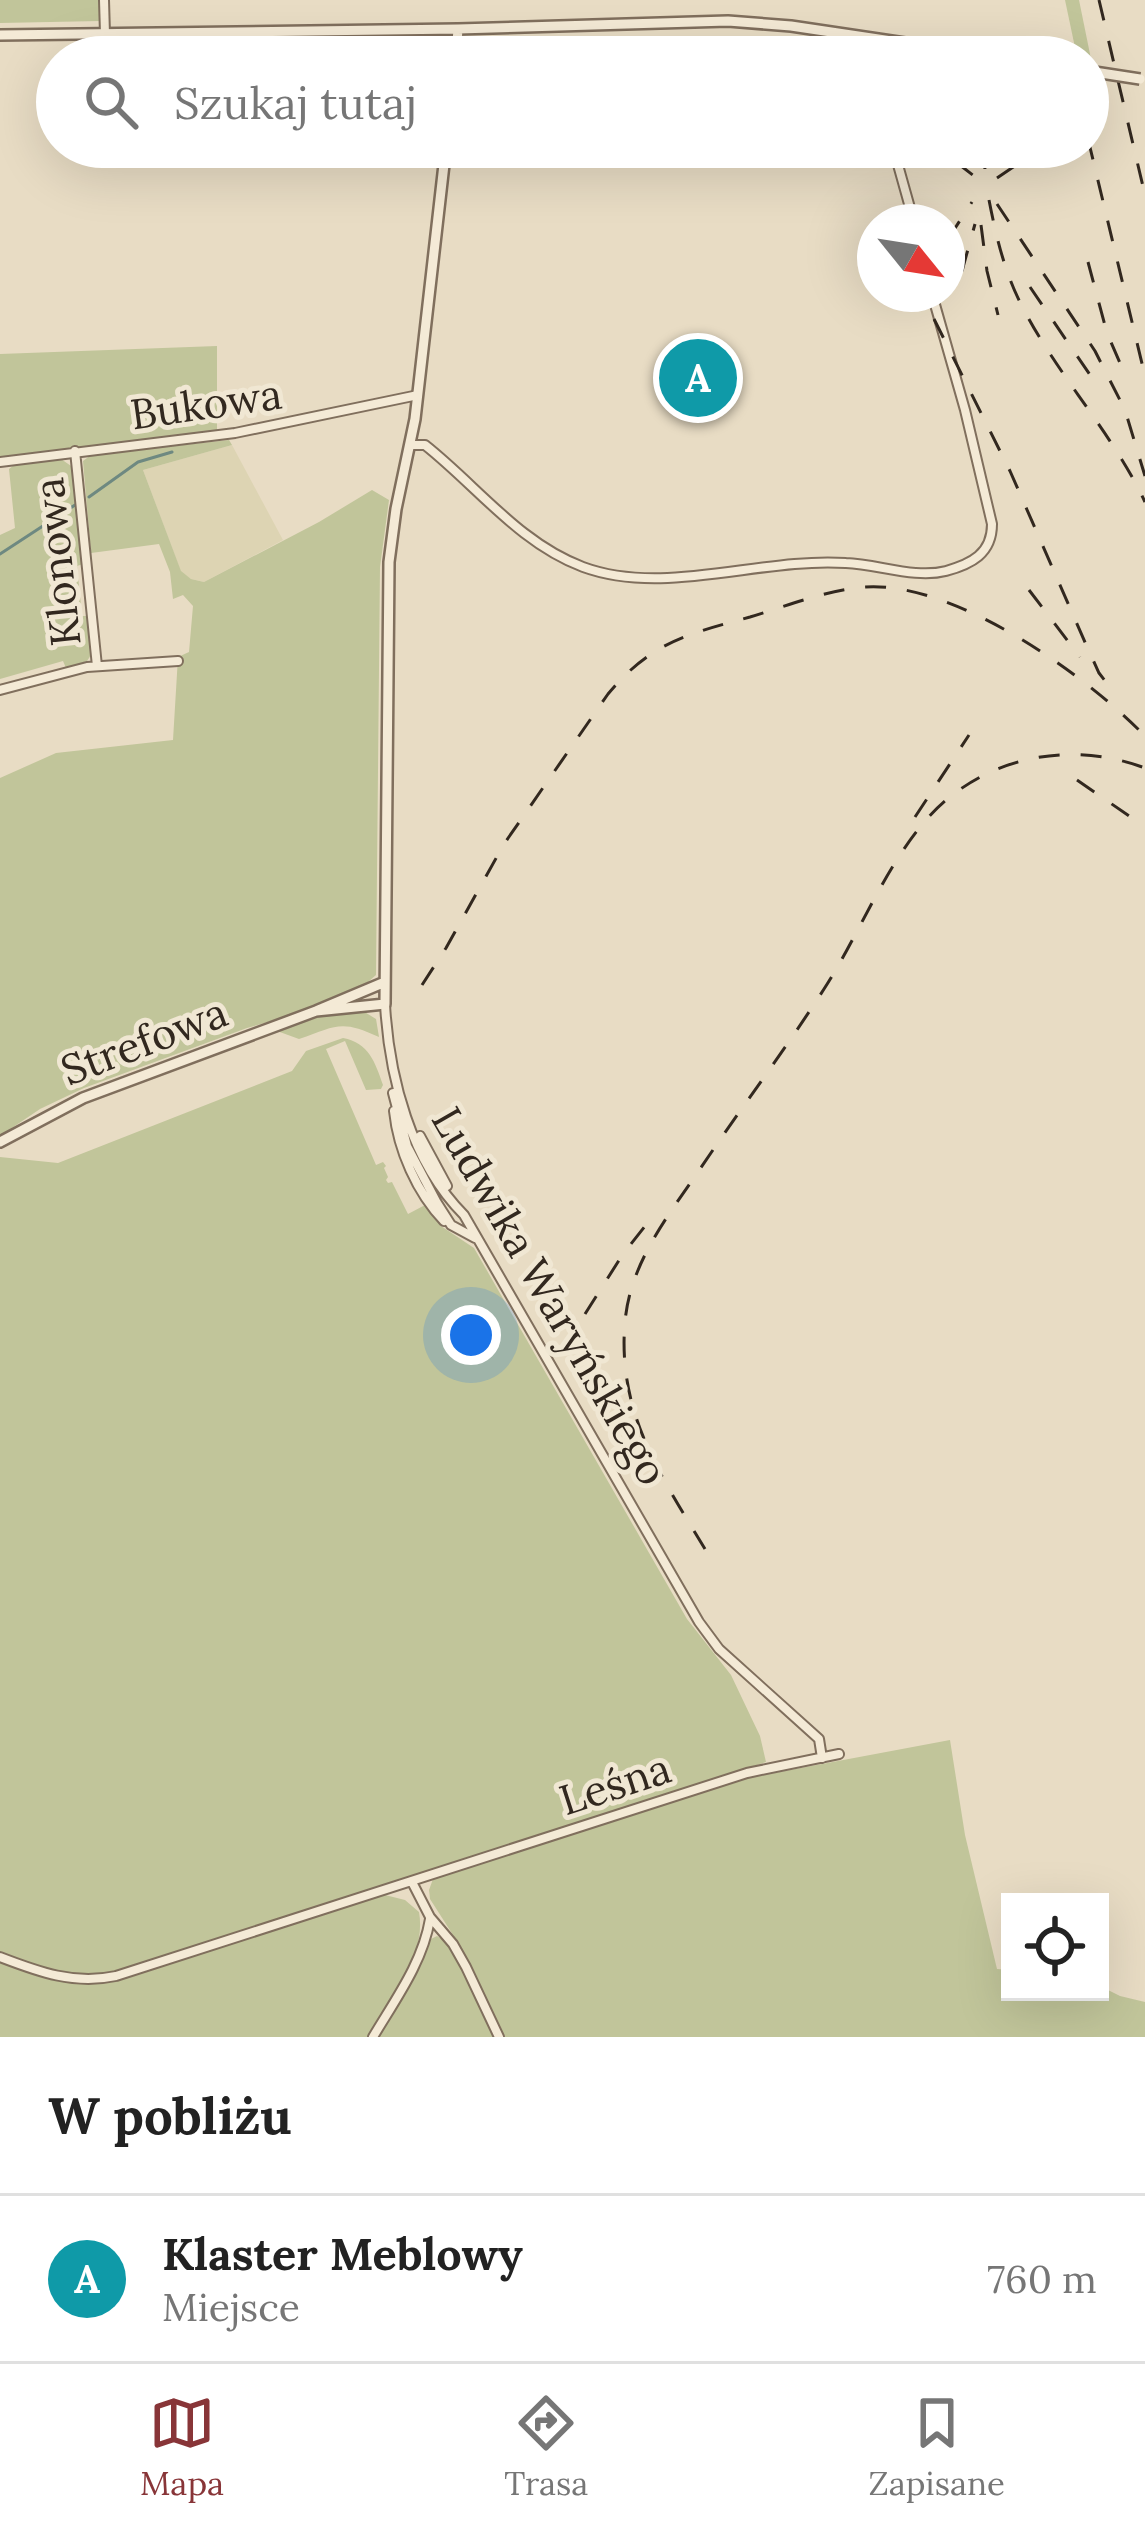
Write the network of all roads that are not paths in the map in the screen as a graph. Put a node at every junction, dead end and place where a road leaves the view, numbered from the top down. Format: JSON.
{"nodes":[{"id":1,"x":104,"y":0,"type":"edge"},
{"id":2,"x":458,"y":29,"type":"junction"},
{"id":3,"x":105,"y":34,"type":"junction"},
{"id":4,"x":0,"y":35,"type":"edge"},
{"id":5,"x":458,"y":36,"type":"edge"},
{"id":6,"x":846,"y":36,"type":"edge"},
{"id":7,"x":1109,"y":73,"type":"edge"},
{"id":8,"x":1143,"y":79,"type":"edge"},
{"id":9,"x":444,"y":168,"type":"edge"},
{"id":10,"x":899,"y":168,"type":"edge"},
{"id":11,"x":909,"y":204,"type":"edge"},
{"id":12,"x":937,"y":312,"type":"edge"},
{"id":13,"x":418,"y":395,"type":"junction"},
{"id":14,"x":411,"y":445,"type":"junction"},
{"id":15,"x":75,"y":451,"type":"junction"},
{"id":16,"x":0,"y":462,"type":"edge"},
{"id":17,"x":178,"y":661,"type":"dead end"},
{"id":18,"x":98,"y":666,"type":"junction"},
{"id":19,"x":0,"y":690,"type":"edge"},
{"id":20,"x":385,"y":982,"type":"junction"},
{"id":21,"x":385,"y":1004,"type":"junction"},
{"id":22,"x":316,"y":1011,"type":"junction"},
{"id":23,"x":396,"y":1089,"type":"junction"},
{"id":24,"x":0,"y":1142,"type":"edge"},
{"id":25,"x":476,"y":1239,"type":"junction"},
{"id":26,"x":839,"y":1754,"type":"dead end"},
{"id":27,"x":822,"y":1758,"type":"junction"},
{"id":28,"x":412,"y":1882,"type":"junction"},
{"id":29,"x":430,"y":1917,"type":"junction"},
{"id":30,"x":0,"y":1957,"type":"edge"},
{"id":31,"x":373,"y":2037,"type":"edge"},
{"id":32,"x":499,"y":2037,"type":"edge"}],
"edges":[{"from":1,"to":3,"type":"street"},
{"from":2,"to":3,"type":"street"},
{"from":2,"to":5,"type":"street"},
{"from":2,"to":6,"type":"street"},
{"from":3,"to":4,"type":"street"},
{"from":7,"to":8,"type":"street","bridge":true},
{"from":9,"to":13,"type":"street","name":"Ludwika Waryńskiego"},
{"from":10,"to":11,"type":"street"},
{"from":12,"to":14,"type":"street"},
{"from":13,"to":14,"type":"street","name":"Ludwika Waryńskiego"},
{"from":13,"to":15,"type":"street","name":"Bukowa"},
{"from":14,"to":20,"type":"street","name":"Ludwika Waryńskiego"},
{"from":15,"to":16,"type":"street","name":"Bukowa"},
{"from":15,"to":18,"type":"street","name":"Klonowa"},
{"from":17,"to":18,"type":"street","name":"Klonowa"},
{"from":18,"to":19,"type":"street","name":"Klonowa"},
{"from":20,"to":21,"type":"street","name":"Ludwika Waryńskiego"},
{"from":20,"to":22,"type":"street","name":"Strefowa"},
{"from":21,"to":22,"type":"street","name":"Strefowa"},
{"from":21,"to":23,"type":"street","name":"Ludwika Waryńskiego"},
{"from":22,"to":24,"type":"street","name":"Strefowa"},
{"from":23,"to":25,"type":"street","name":"Ludwika Waryńskiego"},
{"from":23,"to":25,"type":"street"},
{"from":25,"to":27,"type":"street","name":"Ludwika Waryńskiego"},
{"from":26,"to":27,"type":"street","name":"Leśna"},
{"from":27,"to":28,"type":"street","name":"Leśna"},
{"from":28,"to":29,"type":"street"},
{"from":28,"to":30,"type":"street","name":"Leśna"},
{"from":29,"to":31,"type":"street"},
{"from":29,"to":32,"type":"street"}]}
